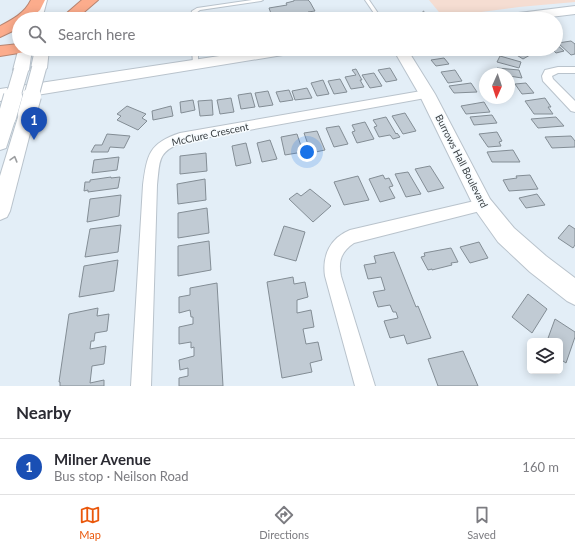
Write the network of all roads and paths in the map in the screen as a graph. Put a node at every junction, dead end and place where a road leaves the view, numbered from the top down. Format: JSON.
{"nodes":[{"id":1,"x":38,"y":0,"type":"edge"},
{"id":2,"x":41,"y":0,"type":"edge"},
{"id":3,"x":91,"y":0,"type":"edge"},
{"id":4,"x":261,"y":0,"type":"edge"},
{"id":5,"x":367,"y":0,"type":"edge"},
{"id":6,"x":575,"y":10,"type":"edge"},
{"id":7,"x":30,"y":12,"type":"edge"},
{"id":8,"x":37,"y":12,"type":"edge"},
{"id":9,"x":76,"y":12,"type":"edge"},
{"id":10,"x":194,"y":12,"type":"edge"},
{"id":11,"x":375,"y":12,"type":"edge"},
{"id":12,"x":559,"y":12,"type":"edge"},
{"id":13,"x":12,"y":26,"type":"edge"},
{"id":14,"x":0,"y":32,"type":"edge"},
{"id":15,"x":12,"y":50,"type":"edge"},
{"id":16,"x":0,"y":51,"type":"edge"},
{"id":17,"x":24,"y":56,"type":"edge"},
{"id":18,"x":41,"y":56,"type":"edge"},
{"id":19,"x":195,"y":56,"type":"edge"},
{"id":20,"x":249,"y":56,"type":"edge"},
{"id":21,"x":404,"y":56,"type":"edge"},
{"id":22,"x":196,"y":64,"type":"junction"},
{"id":23,"x":575,"y":70,"type":"edge"},
{"id":24,"x":427,"y":94,"type":"junction"},
{"id":25,"x":0,"y":95,"type":"edge"},
{"id":26,"x":575,"y":108,"type":"edge"},
{"id":27,"x":0,"y":143,"type":"edge"},
{"id":28,"x":483,"y":205,"type":"junction"},
{"id":29,"x":0,"y":211,"type":"edge"},
{"id":30,"x":575,"y":293,"type":"edge"},
{"id":31,"x":141,"y":386,"type":"edge"},
{"id":32,"x":365,"y":386,"type":"edge"}],
"edges":[{"from":1,"to":7,"type":"highway"},
{"from":2,"to":8,"type":"main road"},
{"from":3,"to":9,"type":"highway"},
{"from":4,"to":10,"type":"lane"},
{"from":5,"to":11,"type":"lane"},
{"from":6,"to":12,"type":"main road"},
{"from":13,"to":14,"type":"highway"},
{"from":15,"to":16,"type":"highway"},
{"from":17,"to":27,"type":"main road","bridge":true},
{"from":29,"to":18,"type":"main road","one_way":true,"bridge":true},
{"from":19,"to":22,"type":"lane"},
{"from":20,"to":22,"type":"main road"},
{"from":21,"to":24,"type":"main road","name":"Burrows Hall Boulevard"},
{"from":22,"to":25,"type":"main road"},
{"from":23,"to":26,"type":"street"},
{"from":24,"to":28,"type":"main road","name":"Burrows Hall Boulevard"},
{"from":24,"to":31,"type":"street","name":"McClure Crescent"},
{"from":28,"to":30,"type":"main road","name":"Burrows Hall Boulevard"},
{"from":28,"to":32,"type":"street"}]}
